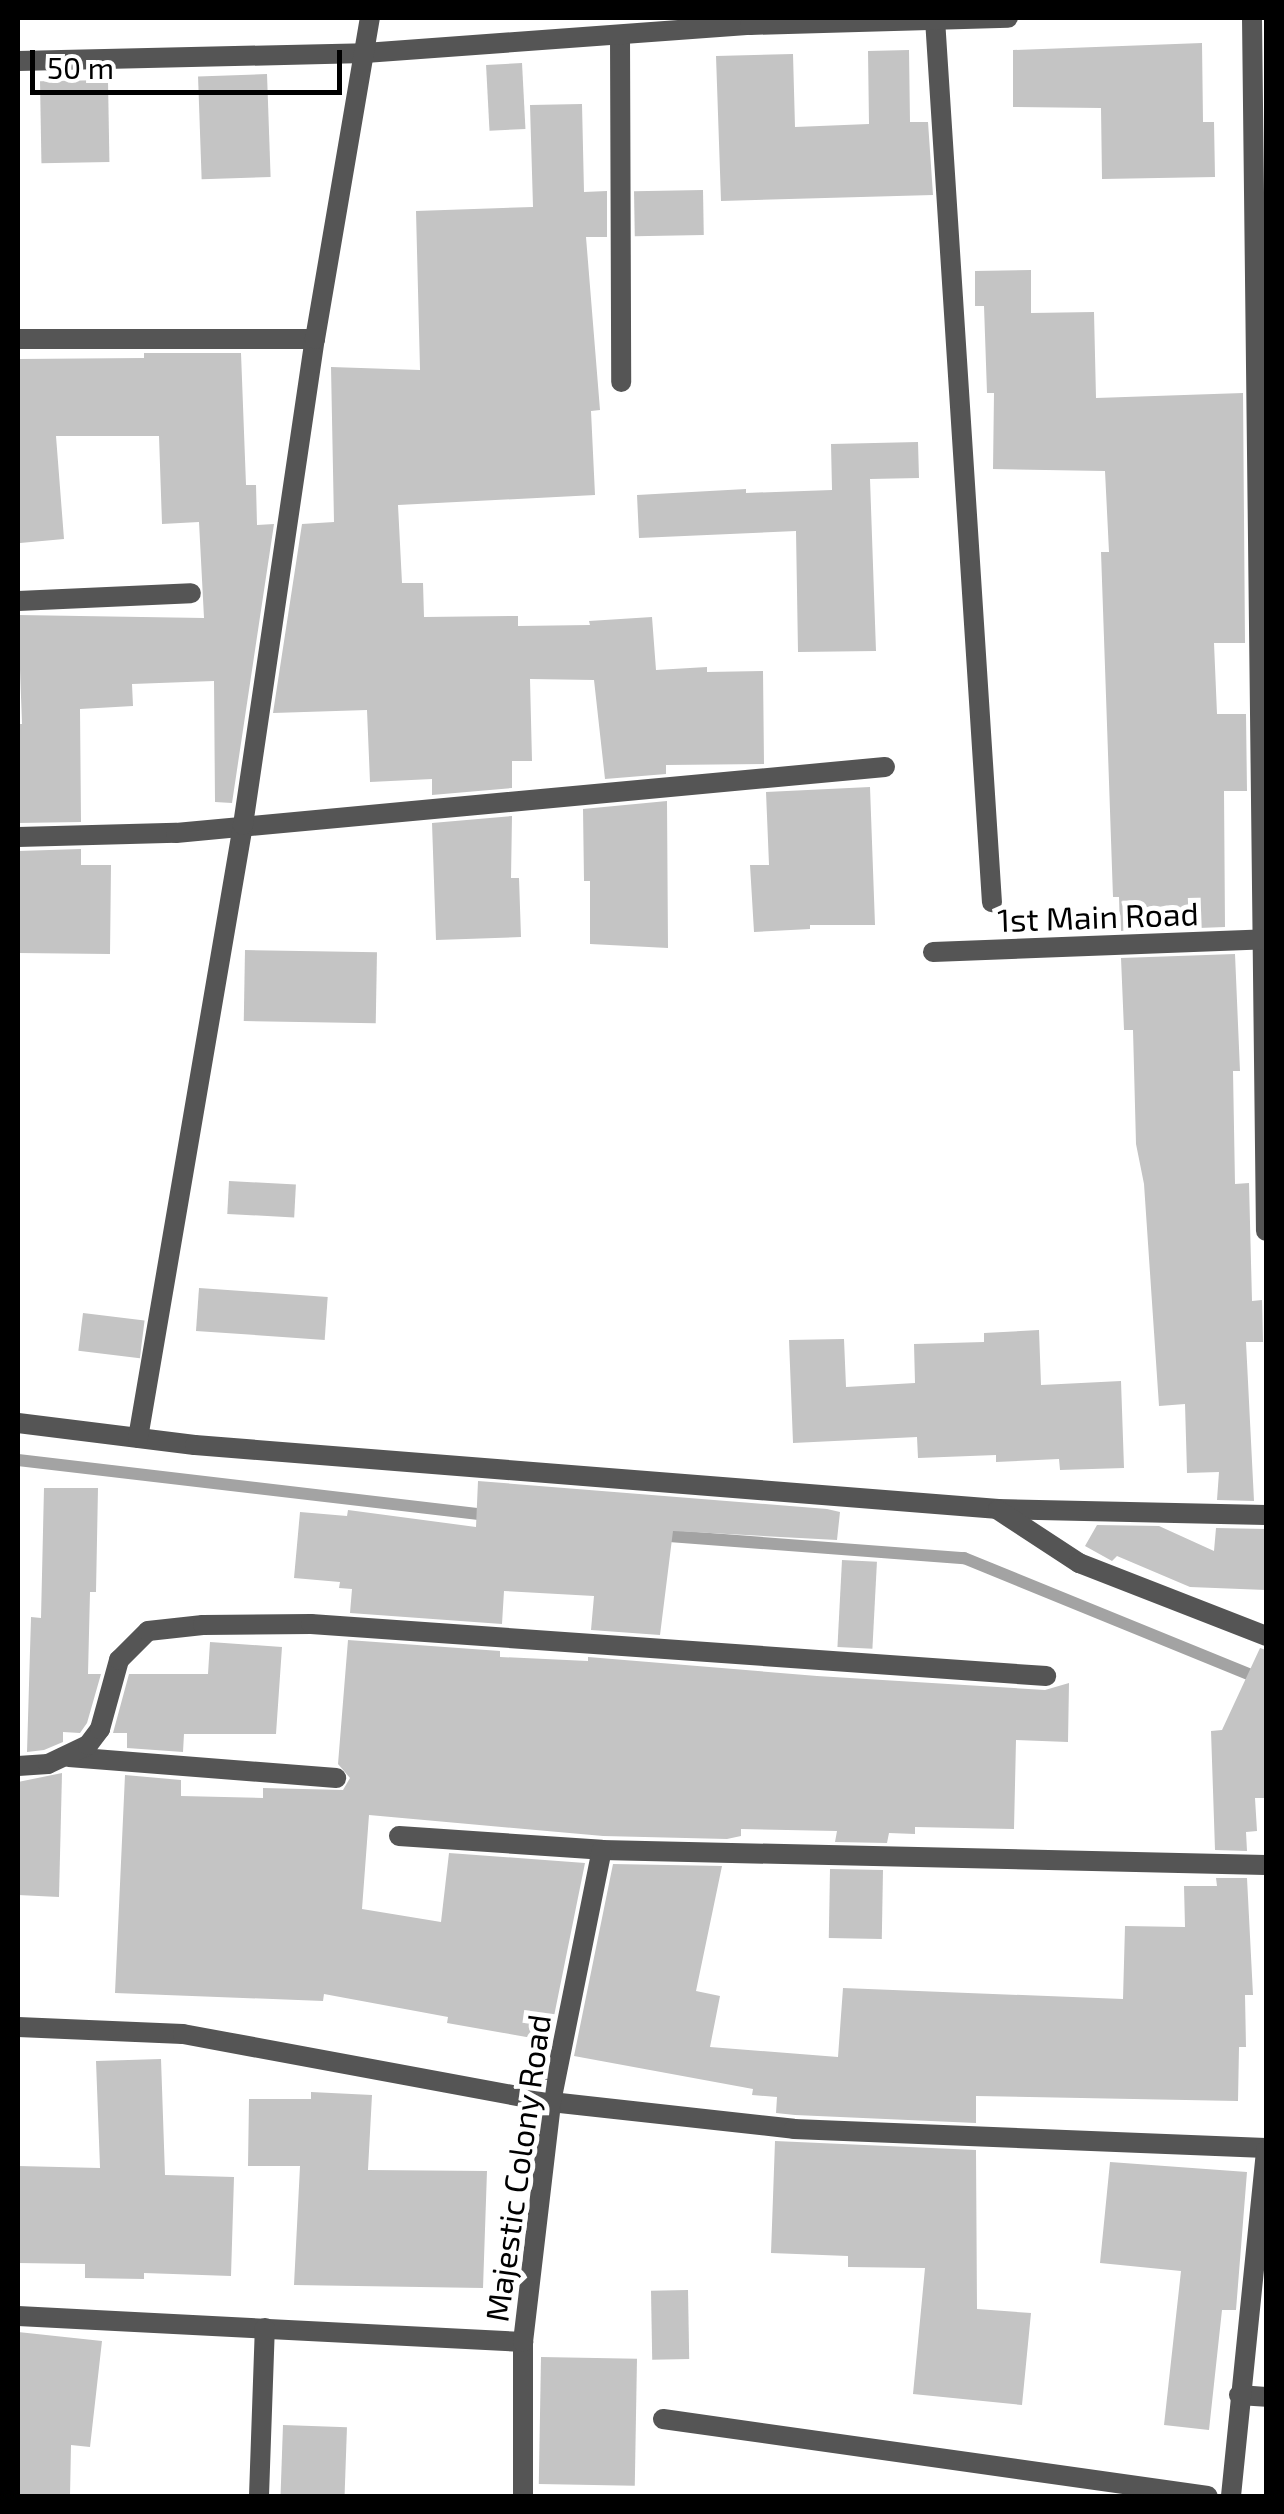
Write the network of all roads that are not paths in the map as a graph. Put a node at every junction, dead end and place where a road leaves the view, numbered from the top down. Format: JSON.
{"nodes":[{"id":1,"x":370,"y":18,"type":"edge"},
{"id":2,"x":1008,"y":18,"type":"edge"},
{"id":3,"x":1252,"y":18,"type":"edge"},
{"id":4,"x":935,"y":20,"type":"edge"},
{"id":5,"x":750,"y":21,"type":"edge"},
{"id":6,"x":620,"y":34,"type":"junction"},
{"id":7,"x":365,"y":53,"type":"junction"},
{"id":8,"x":18,"y":61,"type":"edge"},
{"id":9,"x":18,"y":338,"type":"edge"},
{"id":10,"x":314,"y":340,"type":"junction"},
{"id":11,"x":621,"y":382,"type":"dead end"},
{"id":12,"x":190,"y":593,"type":"dead end"},
{"id":13,"x":18,"y":601,"type":"edge"},
{"id":14,"x":885,"y":767,"type":"dead end"},
{"id":15,"x":242,"y":825,"type":"junction"},
{"id":16,"x":18,"y":837,"type":"edge"},
{"id":17,"x":992,"y":902,"type":"dead end"},
{"id":18,"x":1263,"y":939,"type":"edge"},
{"id":19,"x":933,"y":952,"type":"dead end"},
{"id":20,"x":1266,"y":1215,"type":"edge"},
{"id":21,"x":1266,"y":1231,"type":"edge"},
{"id":22,"x":18,"y":1423,"type":"edge"},
{"id":23,"x":138,"y":1438,"type":"junction"},
{"id":24,"x":998,"y":1509,"type":"junction"},
{"id":25,"x":1266,"y":1515,"type":"edge"},
{"id":26,"x":1266,"y":1636,"type":"edge"},
{"id":27,"x":1046,"y":1676,"type":"dead end"},
{"id":28,"x":70,"y":1757,"type":"junction"},
{"id":29,"x":18,"y":1766,"type":"edge"},
{"id":30,"x":336,"y":1778,"type":"dead end"},
{"id":31,"x":399,"y":1836,"type":"dead end"},
{"id":32,"x":602,"y":1850,"type":"junction"},
{"id":33,"x":1266,"y":1865,"type":"edge"},
{"id":34,"x":18,"y":2027,"type":"edge"},
{"id":35,"x":551,"y":2102,"type":"junction"},
{"id":36,"x":1266,"y":2150,"type":"edge"},
{"id":37,"x":18,"y":2316,"type":"edge"},
{"id":38,"x":266,"y":2328,"type":"junction"},
{"id":39,"x":523,"y":2342,"type":"junction"},
{"id":40,"x":1240,"y":2395,"type":"junction"},
{"id":41,"x":1266,"y":2396,"type":"edge"},
{"id":42,"x":663,"y":2419,"type":"dead end"},
{"id":43,"x":259,"y":2496,"type":"edge"},
{"id":44,"x":523,"y":2496,"type":"edge"},
{"id":45,"x":1208,"y":2496,"type":"edge"},
{"id":46,"x":1231,"y":2496,"type":"edge"}],
"edges":[{"from":1,"to":7,"type":"street"},
{"from":2,"to":4,"type":"street"},
{"from":3,"to":18,"type":"street"},
{"from":4,"to":5,"type":"street"},
{"from":4,"to":17,"type":"street"},
{"from":5,"to":6,"type":"street"},
{"from":6,"to":7,"type":"street"},
{"from":6,"to":11,"type":"street"},
{"from":7,"to":8,"type":"street"},
{"from":7,"to":10,"type":"street"},
{"from":9,"to":10,"type":"street"},
{"from":10,"to":15,"type":"street"},
{"from":12,"to":13,"type":"street"},
{"from":14,"to":15,"type":"street"},
{"from":15,"to":16,"type":"street"},
{"from":15,"to":23,"type":"street"},
{"from":18,"to":19,"type":"street","name":"1st Main Road"},
{"from":18,"to":20,"type":"street"},
{"from":20,"to":21,"type":"street"},
{"from":22,"to":23,"type":"street"},
{"from":23,"to":24,"type":"street"},
{"from":24,"to":25,"type":"street"},
{"from":24,"to":26,"type":"street"},
{"from":27,"to":28,"type":"street"},
{"from":28,"to":29,"type":"street"},
{"from":28,"to":30,"type":"street"},
{"from":31,"to":32,"type":"street"},
{"from":32,"to":33,"type":"street"},
{"from":32,"to":35,"type":"street","name":"Majestic Colony Road"},
{"from":34,"to":35,"type":"street"},
{"from":35,"to":36,"type":"street"},
{"from":35,"to":39,"type":"street","name":"Majestic Colony Road"},
{"from":36,"to":40,"type":"street"},
{"from":37,"to":38,"type":"street"},
{"from":38,"to":39,"type":"street"},
{"from":38,"to":43,"type":"street"},
{"from":39,"to":44,"type":"street","name":"Majestic Colony Road"},
{"from":40,"to":41,"type":"street"},
{"from":40,"to":46,"type":"street"},
{"from":42,"to":45,"type":"street"}]}
